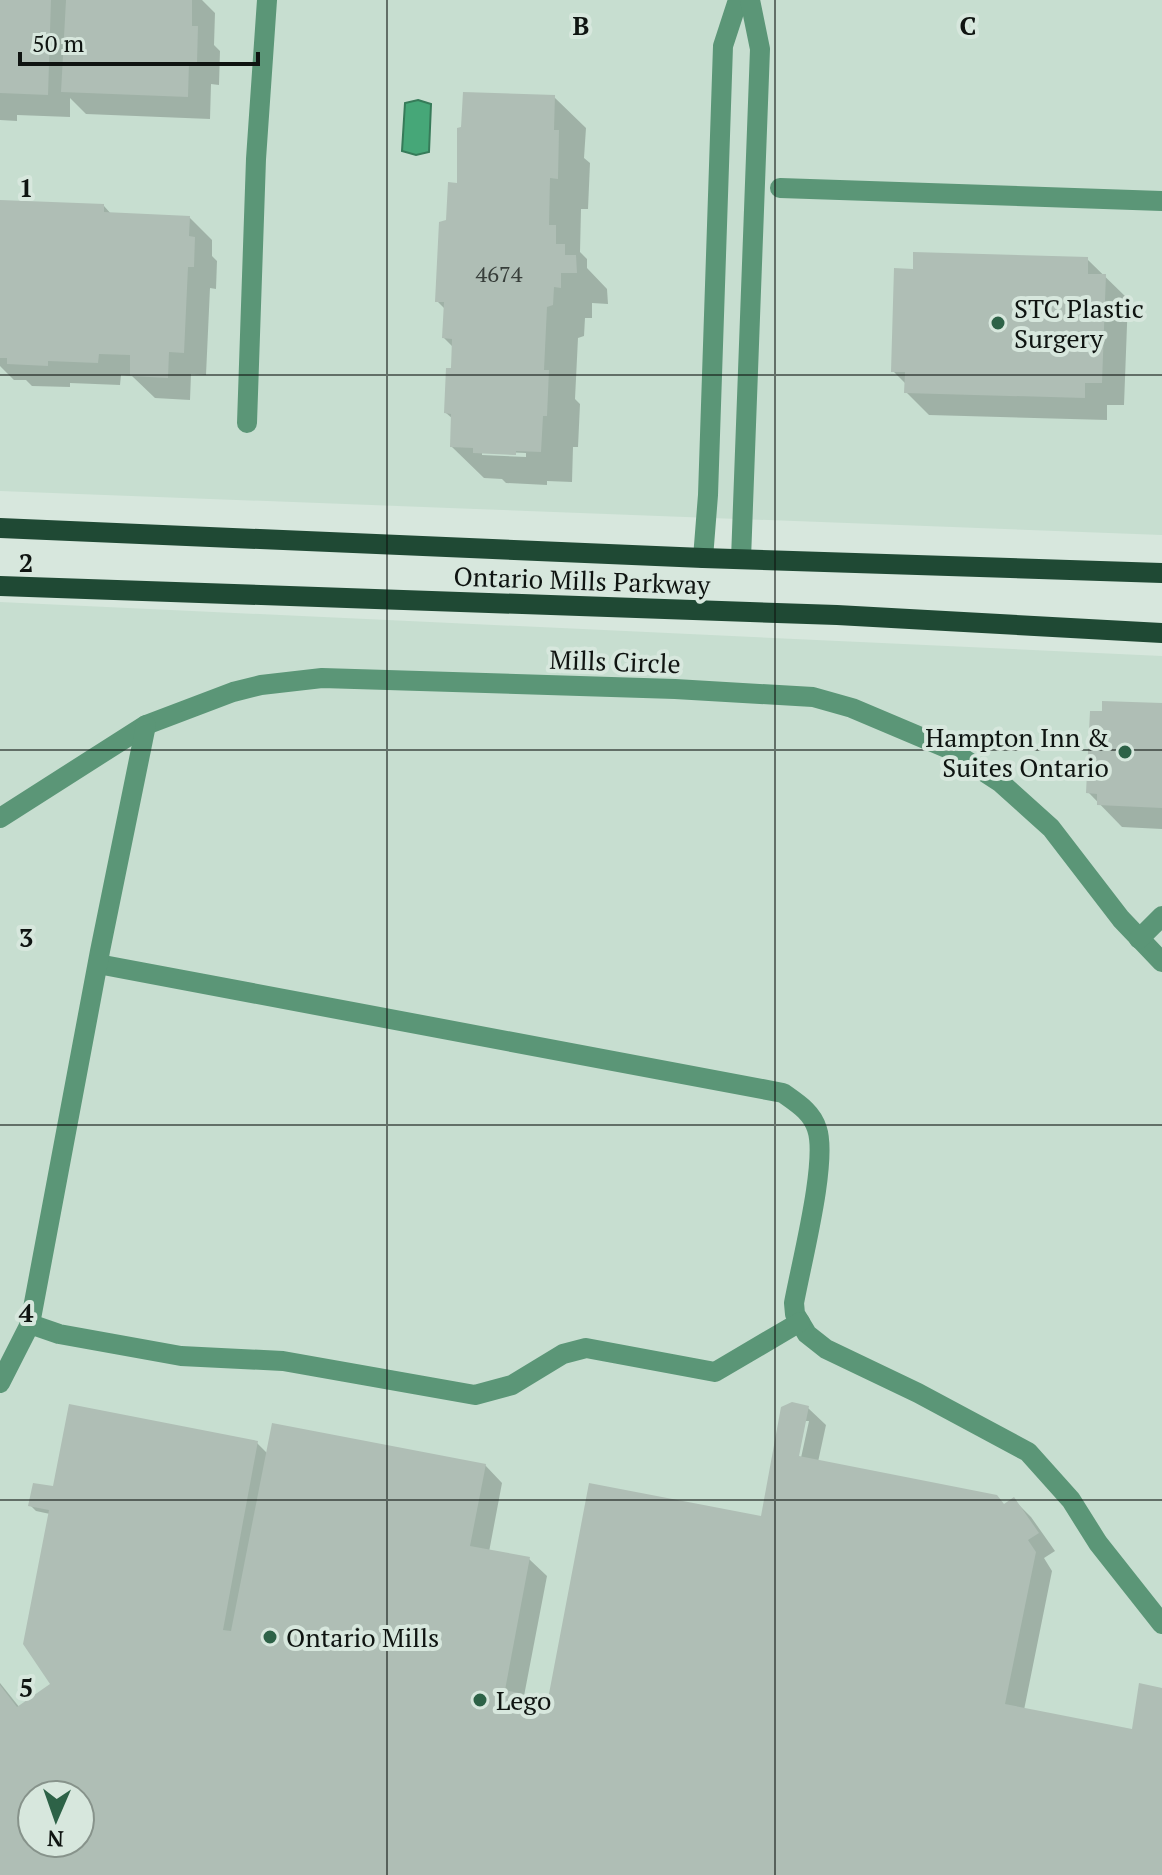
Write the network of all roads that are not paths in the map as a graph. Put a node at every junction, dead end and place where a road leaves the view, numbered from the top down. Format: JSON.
{"nodes":[{"id":1,"x":267,"y":0,"type":"edge"},
{"id":2,"x":738,"y":0,"type":"edge"},
{"id":3,"x":750,"y":0,"type":"edge"},
{"id":4,"x":780,"y":188,"type":"dead end"},
{"id":5,"x":1162,"y":201,"type":"edge"},
{"id":6,"x":247,"y":423,"type":"dead end"},
{"id":7,"x":0,"y":528,"type":"edge"},
{"id":8,"x":703,"y":558,"type":"junction"},
{"id":9,"x":741,"y":559,"type":"junction"},
{"id":10,"x":1162,"y":573,"type":"edge"},
{"id":11,"x":0,"y":586,"type":"edge"},
{"id":12,"x":1162,"y":633,"type":"edge"},
{"id":13,"x":146,"y":725,"type":"junction"},
{"id":14,"x":0,"y":818,"type":"edge"},
{"id":15,"x":1162,"y":916,"type":"edge"},
{"id":16,"x":1139,"y":939,"type":"junction"},
{"id":17,"x":1162,"y":962,"type":"edge"},
{"id":18,"x":98,"y":964,"type":"junction"},
{"id":19,"x":800,"y":1322,"type":"junction"},
{"id":20,"x":30,"y":1324,"type":"junction"},
{"id":21,"x":0,"y":1383,"type":"edge"},
{"id":22,"x":1162,"y":1624,"type":"edge"}],
"edges":[{"from":1,"to":6,"type":"street"},
{"from":2,"to":8,"type":"street"},
{"from":3,"to":9,"type":"street"},
{"from":4,"to":5,"type":"street"},
{"from":7,"to":8,"type":"main road","name":"Ontario Mills Parkway"},
{"from":8,"to":9,"type":"main road","name":"Ontario Mills Parkway"},
{"from":9,"to":10,"type":"main road","name":"Ontario Mills Parkway"},
{"from":11,"to":12,"type":"main road","name":"Ontario Mills Parkway"},
{"from":13,"to":14,"type":"street","name":"Mills Circle"},
{"from":13,"to":16,"type":"street","name":"Mills Circle"},
{"from":13,"to":18,"type":"street"},
{"from":15,"to":16,"type":"street"},
{"from":16,"to":17,"type":"street","name":"Mills Circle"},
{"from":18,"to":19,"type":"street"},
{"from":18,"to":20,"type":"street"},
{"from":19,"to":20,"type":"street"},
{"from":19,"to":22,"type":"street"},
{"from":20,"to":21,"type":"street"}]}
